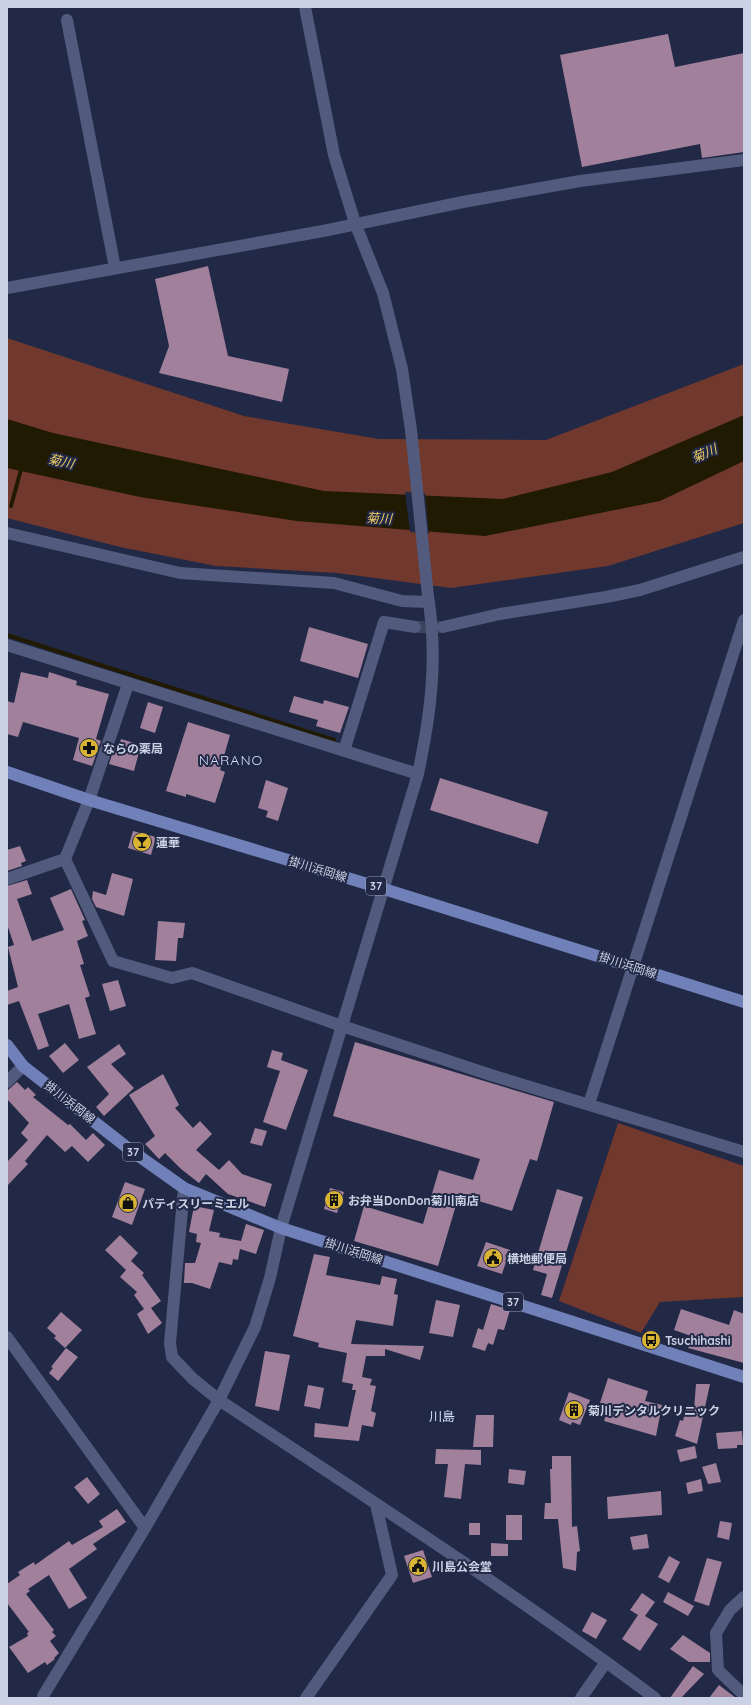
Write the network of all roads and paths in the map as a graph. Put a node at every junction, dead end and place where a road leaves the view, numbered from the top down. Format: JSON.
{"nodes":[{"id":1,"x":305,"y":7,"type":"edge"},
{"id":2,"x":67,"y":20,"type":"dead end"},
{"id":3,"x":744,"y":160,"type":"edge"},
{"id":4,"x":355,"y":223,"type":"junction"},
{"id":5,"x":116,"y":268,"type":"junction"},
{"id":6,"x":7,"y":288,"type":"edge"},
{"id":7,"x":7,"y":533,"type":"edge"},
{"id":8,"x":744,"y":557,"type":"edge"},
{"id":9,"x":428,"y":599,"type":"junction"},
{"id":10,"x":744,"y":620,"type":"edge"},
{"id":11,"x":415,"y":627,"type":"tunnel mouth"},
{"id":12,"x":443,"y":627,"type":"tunnel mouth"},
{"id":13,"x":7,"y":645,"type":"edge"},
{"id":14,"x":128,"y":684,"type":"junction"},
{"id":15,"x":344,"y":751,"type":"junction"},
{"id":16,"x":7,"y":772,"type":"edge"},
{"id":17,"x":418,"y":774,"type":"junction"},
{"id":18,"x":89,"y":800,"type":"junction"},
{"id":19,"x":65,"y":859,"type":"junction"},
{"id":20,"x":7,"y":879,"type":"edge"},
{"id":21,"x":384,"y":888,"type":"junction"},
{"id":22,"x":632,"y":967,"type":"junction"},
{"id":23,"x":744,"y":1002,"type":"edge"},
{"id":24,"x":342,"y":1026,"type":"junction"},
{"id":25,"x":7,"y":1045,"type":"edge"},
{"id":26,"x":24,"y":1066,"type":"junction"},
{"id":27,"x":7,"y":1082,"type":"edge"},
{"id":28,"x":589,"y":1104,"type":"junction"},
{"id":29,"x":744,"y":1152,"type":"edge"},
{"id":30,"x":184,"y":1188,"type":"junction"},
{"id":31,"x":281,"y":1228,"type":"junction"},
{"id":32,"x":7,"y":1337,"type":"edge"},
{"id":33,"x":744,"y":1377,"type":"edge"},
{"id":34,"x":219,"y":1400,"type":"junction"},
{"id":35,"x":376,"y":1504,"type":"junction"},
{"id":36,"x":145,"y":1528,"type":"junction"},
{"id":37,"x":744,"y":1598,"type":"edge"},
{"id":38,"x":606,"y":1662,"type":"junction"},
{"id":39,"x":744,"y":1695,"type":"edge"},
{"id":40,"x":45,"y":1697,"type":"edge"},
{"id":41,"x":306,"y":1698,"type":"edge"},
{"id":42,"x":582,"y":1698,"type":"edge"},
{"id":43,"x":655,"y":1698,"type":"edge"}],
"edges":[{"from":1,"to":4,"type":"street"},
{"from":2,"to":5,"type":"street"},
{"from":3,"to":4,"type":"street"},
{"from":4,"to":5,"type":"street"},
{"from":4,"to":9,"type":"street"},
{"from":5,"to":6,"type":"street"},
{"from":7,"to":9,"type":"street"},
{"from":8,"to":12,"type":"street"},
{"from":9,"to":17,"type":"street"},
{"from":10,"to":22,"type":"street"},
{"from":11,"to":15,"type":"street"},
{"from":13,"to":14,"type":"street"},
{"from":14,"to":15,"type":"street"},
{"from":14,"to":18,"type":"street"},
{"from":15,"to":17,"type":"street"},
{"from":16,"to":18,"type":"main road","name":"掛川浜岡線","number":"37"},
{"from":17,"to":21,"type":"street"},
{"from":18,"to":19,"type":"street"},
{"from":18,"to":21,"type":"main road","name":"掛川浜岡線","number":"37"},
{"from":19,"to":20,"type":"street"},
{"from":19,"to":24,"type":"street"},
{"from":21,"to":22,"type":"main road","name":"掛川浜岡線","number":"37"},
{"from":21,"to":24,"type":"street"},
{"from":22,"to":23,"type":"main road","name":"掛川浜岡線","number":"37"},
{"from":22,"to":28,"type":"street"},
{"from":24,"to":28,"type":"street"},
{"from":24,"to":31,"type":"street"},
{"from":25,"to":26,"type":"main road","name":"掛川浜岡線","number":"37"},
{"from":26,"to":27,"type":"street"},
{"from":26,"to":30,"type":"main road","name":"掛川浜岡線","number":"37"},
{"from":28,"to":29,"type":"street"},
{"from":30,"to":31,"type":"main road","name":"掛川浜岡線","number":"37"},
{"from":30,"to":34,"type":"street"},
{"from":31,"to":33,"type":"main road","name":"掛川浜岡線","number":"37"},
{"from":31,"to":34,"type":"street"},
{"from":32,"to":36,"type":"street"},
{"from":34,"to":35,"type":"street"},
{"from":34,"to":36,"type":"street"},
{"from":35,"to":38,"type":"street"},
{"from":35,"to":41,"type":"street"},
{"from":36,"to":40,"type":"street"},
{"from":37,"to":39,"type":"street"},
{"from":38,"to":42,"type":"street"},
{"from":38,"to":43,"type":"street"}]}
